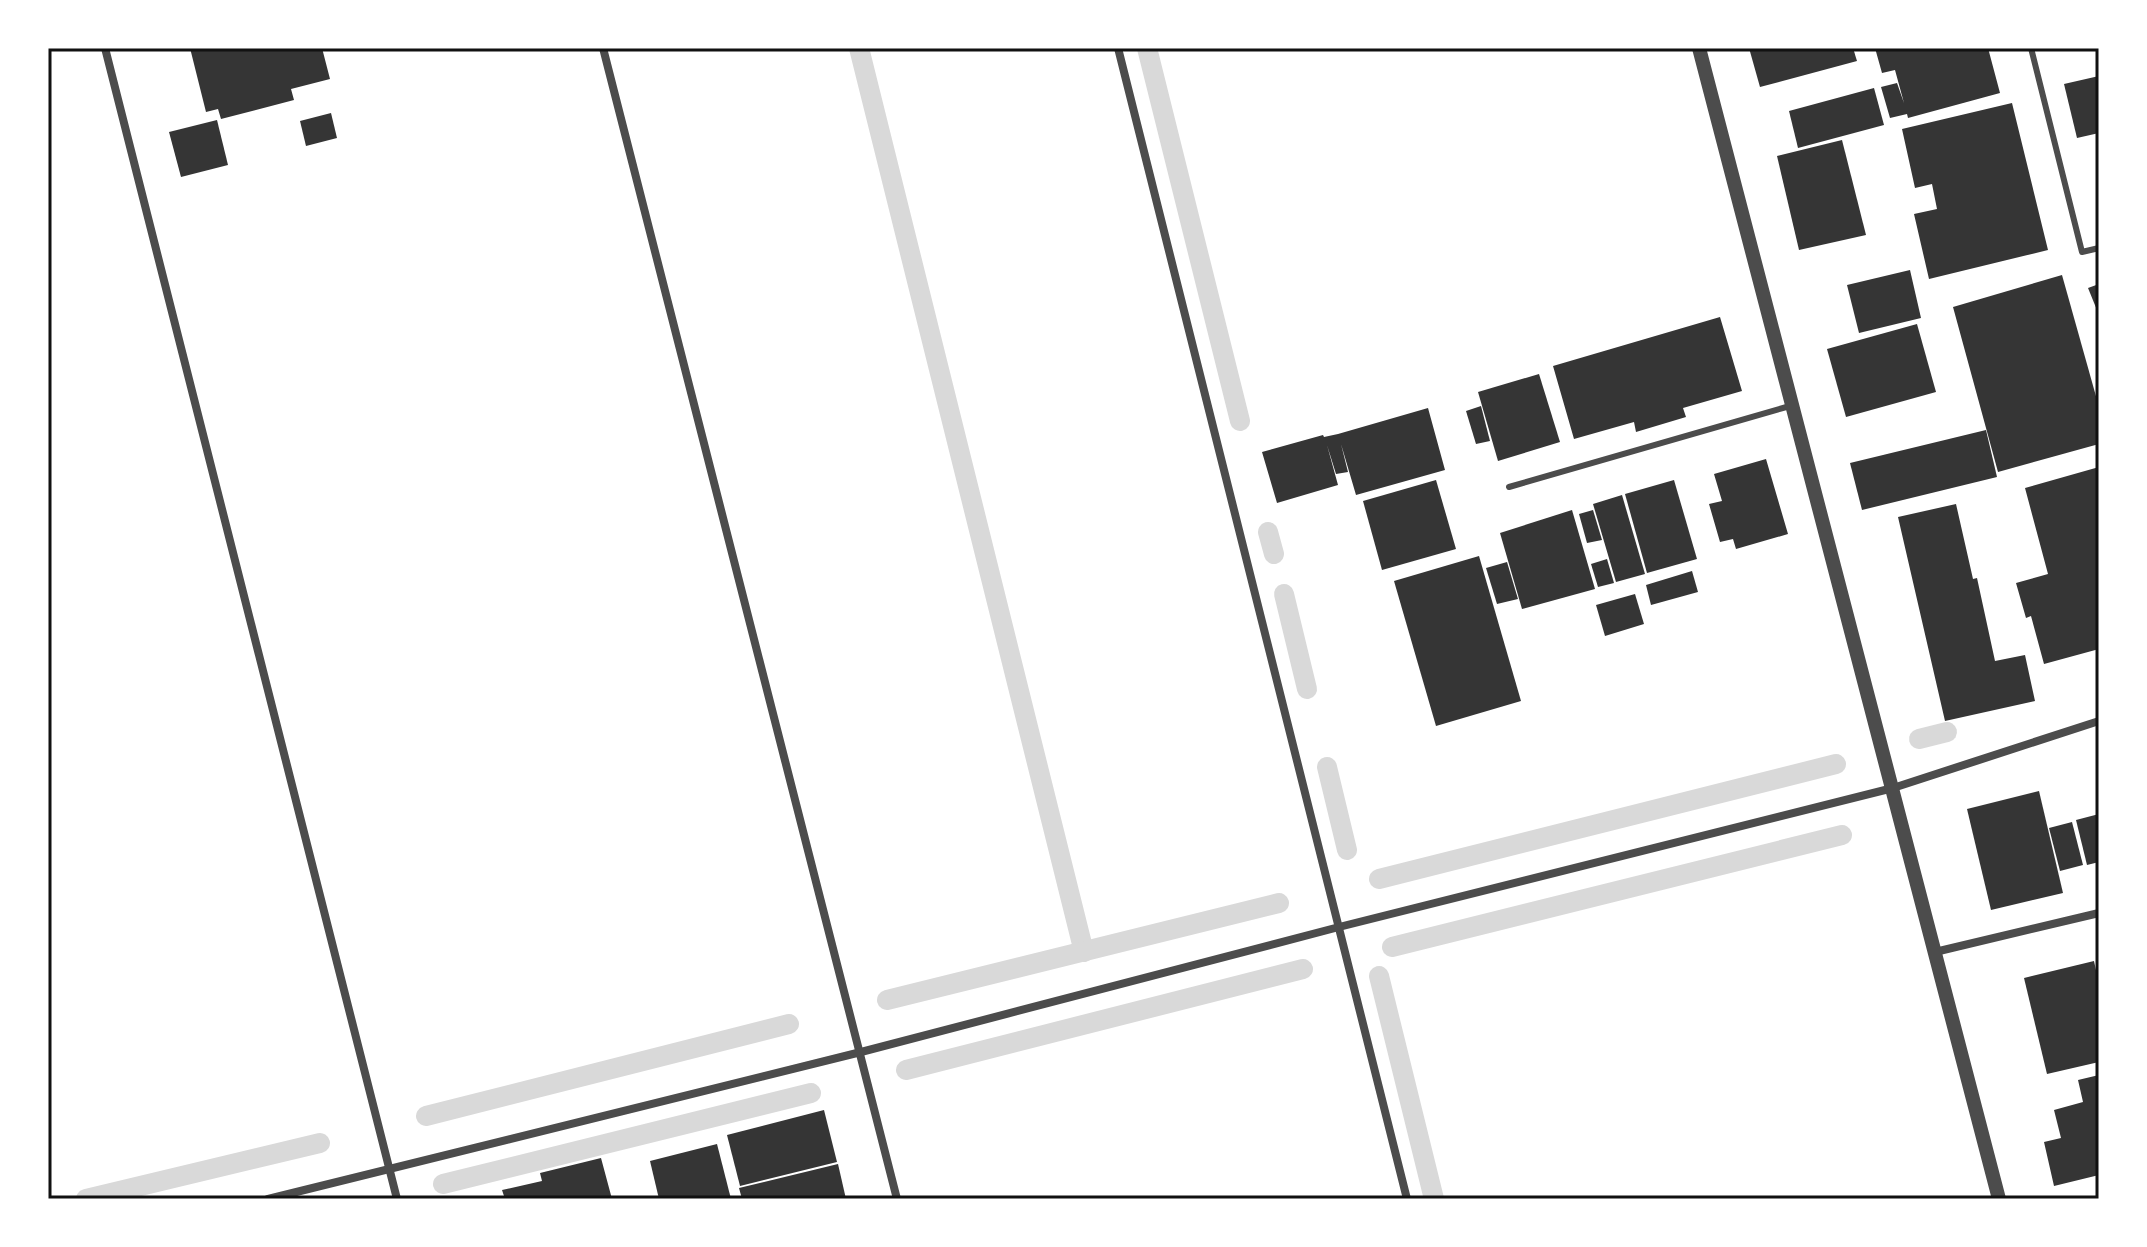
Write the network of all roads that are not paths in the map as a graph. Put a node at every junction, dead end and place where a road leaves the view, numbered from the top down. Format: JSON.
{"nodes":[{"id":1,"x":105,"y":48,"type":"edge"},
{"id":2,"x":603,"y":48,"type":"edge"},
{"id":3,"x":1118,"y":48,"type":"edge"},
{"id":4,"x":1699,"y":48,"type":"edge"},
{"id":5,"x":2031,"y":48,"type":"edge"},
{"id":6,"x":2099,"y":248,"type":"edge"},
{"id":7,"x":1792,"y":406,"type":"junction"},
{"id":8,"x":1509,"y":487,"type":"dead end"},
{"id":9,"x":2099,"y":721,"type":"edge"},
{"id":10,"x":1893,"y":788,"type":"junction"},
{"id":11,"x":2099,"y":913,"type":"edge"},
{"id":12,"x":1339,"y":927,"type":"junction"},
{"id":13,"x":1935,"y":952,"type":"junction"},
{"id":14,"x":861,"y":1052,"type":"junction"},
{"id":15,"x":390,"y":1168,"type":"junction"},
{"id":16,"x":268,"y":1199,"type":"edge"},
{"id":17,"x":397,"y":1199,"type":"edge"},
{"id":18,"x":897,"y":1199,"type":"edge"},
{"id":19,"x":1407,"y":1199,"type":"edge"},
{"id":20,"x":1999,"y":1199,"type":"edge"}],
"edges":[{"from":1,"to":15,"type":"street"},
{"from":2,"to":14,"type":"street"},
{"from":3,"to":12,"type":"street"},
{"from":4,"to":7,"type":"street"},
{"from":5,"to":6,"type":"lane"},
{"from":7,"to":8,"type":"lane"},
{"from":7,"to":10,"type":"street"},
{"from":9,"to":10,"type":"street"},
{"from":10,"to":12,"type":"street"},
{"from":10,"to":13,"type":"street"},
{"from":11,"to":13,"type":"street"},
{"from":12,"to":14,"type":"street"},
{"from":12,"to":19,"type":"street"},
{"from":13,"to":20,"type":"street"},
{"from":14,"to":15,"type":"street"},
{"from":14,"to":18,"type":"street"},
{"from":15,"to":16,"type":"street"},
{"from":15,"to":17,"type":"street"}]}
